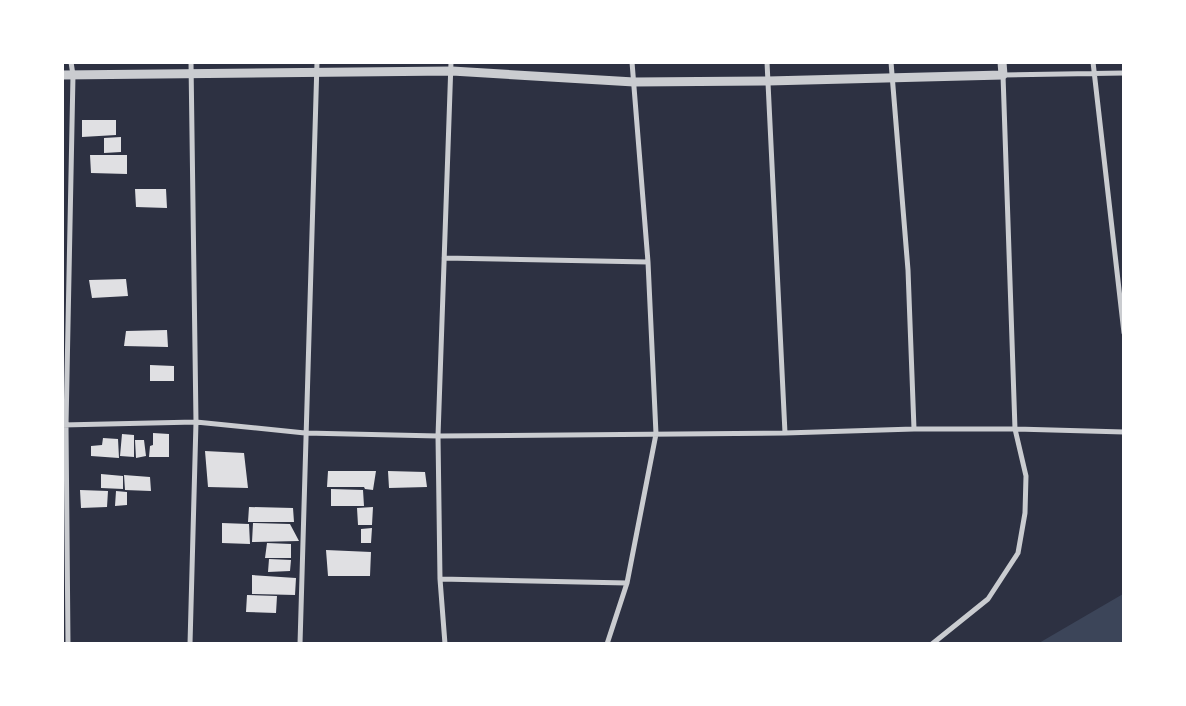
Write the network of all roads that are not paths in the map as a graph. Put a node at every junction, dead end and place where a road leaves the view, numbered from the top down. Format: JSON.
{"nodes":[{"id":1,"x":71,"y":62,"type":"edge"},
{"id":2,"x":191,"y":62,"type":"edge"},
{"id":3,"x":317,"y":62,"type":"edge"},
{"id":4,"x":632,"y":62,"type":"edge"},
{"id":5,"x":767,"y":62,"type":"edge"},
{"id":6,"x":891,"y":62,"type":"edge"},
{"id":7,"x":1002,"y":62,"type":"edge"},
{"id":8,"x":1093,"y":62,"type":"edge"},
{"id":9,"x":452,"y":67,"type":"edge"},
{"id":10,"x":1094,"y":72,"type":"junction"},
{"id":11,"x":318,"y":73,"type":"junction"},
{"id":12,"x":1124,"y":73,"type":"edge"},
{"id":13,"x":192,"y":74,"type":"junction"},
{"id":14,"x":62,"y":75,"type":"edge"},
{"id":15,"x":73,"y":75,"type":"junction"},
{"id":16,"x":1003,"y":75,"type":"junction"},
{"id":17,"x":892,"y":79,"type":"junction"},
{"id":18,"x":768,"y":81,"type":"junction"},
{"id":19,"x":634,"y":82,"type":"junction"},
{"id":20,"x":444,"y":258,"type":"junction"},
{"id":21,"x":648,"y":262,"type":"junction"},
{"id":22,"x":1124,"y":333,"type":"edge"},
{"id":23,"x":196,"y":422,"type":"junction"},
{"id":24,"x":64,"y":425,"type":"edge"},
{"id":25,"x":914,"y":429,"type":"junction"},
{"id":26,"x":1015,"y":429,"type":"junction"},
{"id":27,"x":785,"y":432,"type":"junction"},
{"id":28,"x":1124,"y":432,"type":"edge"},
{"id":29,"x":305,"y":433,"type":"junction"},
{"id":30,"x":656,"y":434,"type":"junction"},
{"id":31,"x":438,"y":436,"type":"junction"},
{"id":32,"x":440,"y":579,"type":"junction"},
{"id":33,"x":627,"y":582,"type":"junction"},
{"id":34,"x":68,"y":644,"type":"edge"},
{"id":35,"x":190,"y":644,"type":"edge"},
{"id":36,"x":300,"y":644,"type":"edge"},
{"id":37,"x":445,"y":644,"type":"edge"},
{"id":38,"x":607,"y":644,"type":"edge"},
{"id":39,"x":932,"y":644,"type":"edge"}],
"edges":[{"from":1,"to":15,"type":"street"},
{"from":2,"to":13,"type":"street"},
{"from":3,"to":11,"type":"street"},
{"from":4,"to":19,"type":"street"},
{"from":5,"to":18,"type":"street"},
{"from":6,"to":17,"type":"street"},
{"from":7,"to":16,"type":"street"},
{"from":8,"to":10,"type":"street"},
{"from":9,"to":11,"type":"street"},
{"from":9,"to":19,"type":"street"},
{"from":9,"to":20,"type":"street"},
{"from":10,"to":12,"type":"street"},
{"from":10,"to":16,"type":"street"},
{"from":10,"to":22,"type":"street"},
{"from":11,"to":13,"type":"street"},
{"from":11,"to":29,"type":"street"},
{"from":13,"to":15,"type":"street"},
{"from":13,"to":23,"type":"street"},
{"from":14,"to":15,"type":"street"},
{"from":15,"to":24,"type":"street"},
{"from":16,"to":17,"type":"street"},
{"from":16,"to":26,"type":"street"},
{"from":17,"to":18,"type":"street"},
{"from":17,"to":25,"type":"street"},
{"from":18,"to":19,"type":"street"},
{"from":18,"to":27,"type":"street"},
{"from":19,"to":21,"type":"street"},
{"from":20,"to":21,"type":"street"},
{"from":20,"to":31,"type":"street"},
{"from":21,"to":30,"type":"street"},
{"from":23,"to":24,"type":"street"},
{"from":23,"to":29,"type":"street"},
{"from":23,"to":35,"type":"street"},
{"from":24,"to":34,"type":"street"},
{"from":25,"to":26,"type":"street"},
{"from":25,"to":27,"type":"street"},
{"from":26,"to":28,"type":"street"},
{"from":26,"to":39,"type":"street"},
{"from":27,"to":30,"type":"street"},
{"from":29,"to":31,"type":"street"},
{"from":29,"to":36,"type":"street"},
{"from":30,"to":31,"type":"street"},
{"from":30,"to":33,"type":"street"},
{"from":31,"to":32,"type":"street"},
{"from":32,"to":33,"type":"street"},
{"from":32,"to":37,"type":"street"},
{"from":33,"to":38,"type":"street"}]}
